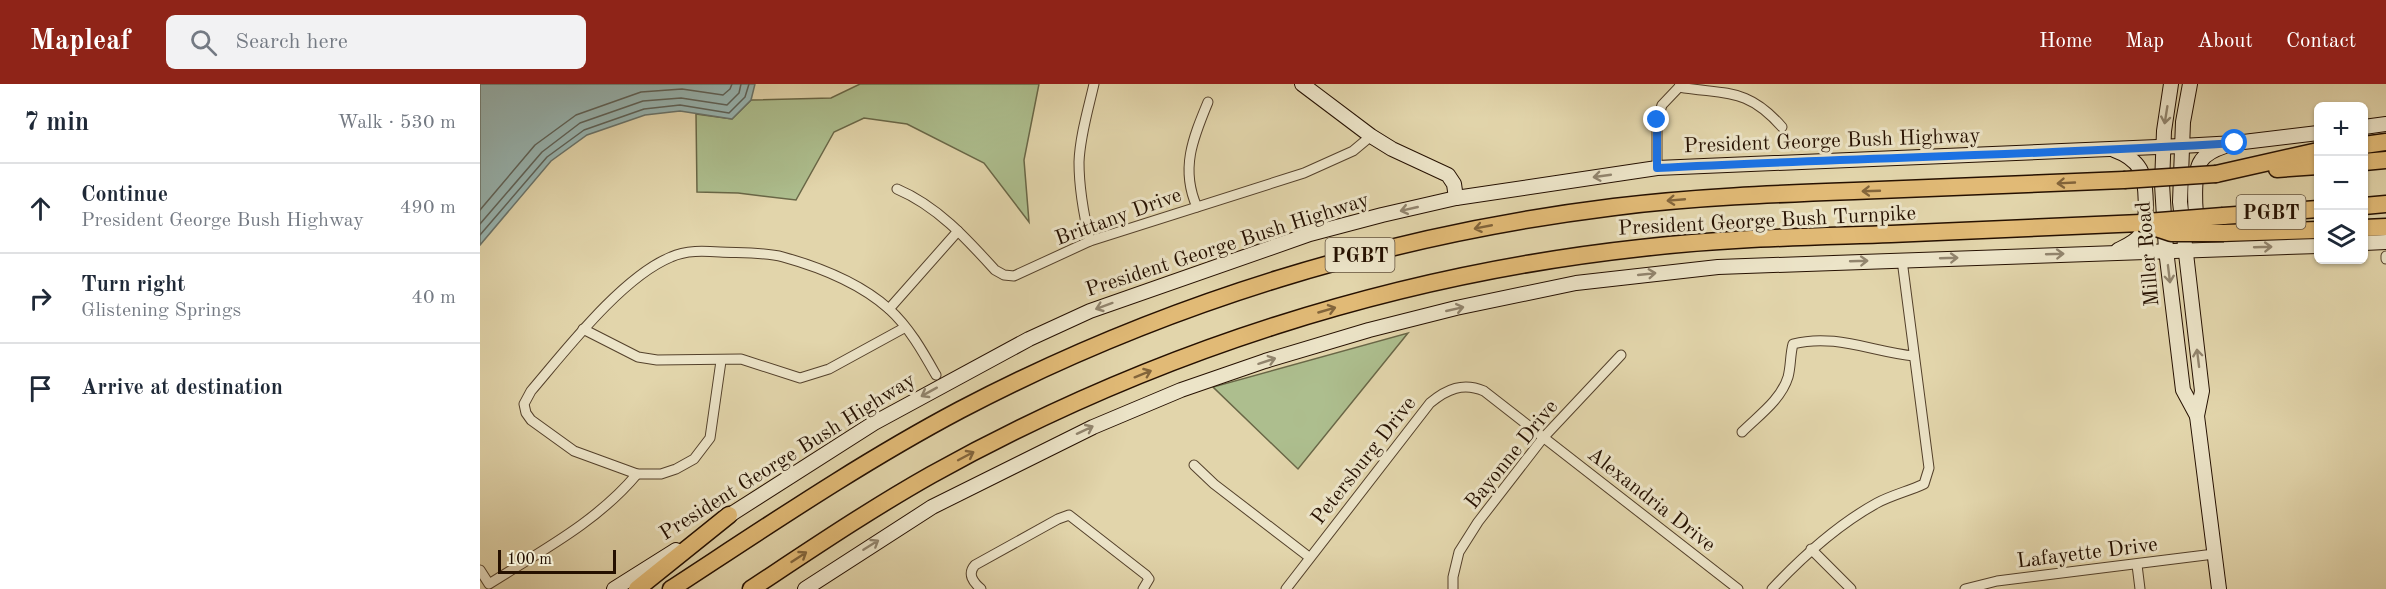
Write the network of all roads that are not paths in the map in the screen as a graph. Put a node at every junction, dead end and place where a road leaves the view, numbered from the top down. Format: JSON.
{"nodes":[{"id":1,"x":1094,"y":84,"type":"edge"},
{"id":2,"x":1302,"y":84,"type":"edge"},
{"id":3,"x":2171,"y":84,"type":"edge"},
{"id":4,"x":2190,"y":84,"type":"edge"},
{"id":5,"x":1680,"y":86,"type":"edge"},
{"id":6,"x":1208,"y":102,"type":"dead end"},
{"id":7,"x":2386,"y":124,"type":"edge"},
{"id":8,"x":2368,"y":126,"type":"edge"},
{"id":9,"x":1782,"y":127,"type":"dead end"},
{"id":10,"x":2314,"y":134,"type":"edge"},
{"id":11,"x":1371,"y":136,"type":"junction"},
{"id":12,"x":2386,"y":142,"type":"edge"},
{"id":13,"x":2235,"y":143,"type":"junction"},
{"id":14,"x":2368,"y":144,"type":"edge"},
{"id":15,"x":2181,"y":146,"type":"junction"},
{"id":16,"x":2163,"y":147,"type":"junction"},
{"id":17,"x":2112,"y":150,"type":"junction"},
{"id":18,"x":2314,"y":152,"type":"edge"},
{"id":19,"x":2386,"y":160,"type":"edge"},
{"id":20,"x":2368,"y":162,"type":"edge"},
{"id":21,"x":2314,"y":166,"type":"edge"},
{"id":22,"x":1657,"y":168,"type":"junction"},
{"id":23,"x":2216,"y":174,"type":"junction"},
{"id":24,"x":897,"y":189,"type":"dead end"},
{"id":25,"x":1456,"y":198,"type":"junction"},
{"id":26,"x":2386,"y":204,"type":"edge"},
{"id":27,"x":2368,"y":206,"type":"edge"},
{"id":28,"x":1197,"y":207,"type":"junction"},
{"id":29,"x":2314,"y":209,"type":"edge"},
{"id":30,"x":2133,"y":223,"type":"junction"},
{"id":31,"x":2386,"y":227,"type":"edge"},
{"id":32,"x":2368,"y":228,"type":"edge"},
{"id":33,"x":958,"y":231,"type":"junction"},
{"id":34,"x":2314,"y":231,"type":"edge"},
{"id":35,"x":1090,"y":241,"type":"junction"},
{"id":36,"x":2227,"y":241,"type":"junction"},
{"id":37,"x":2386,"y":242,"type":"edge"},
{"id":38,"x":2368,"y":243,"type":"edge"},
{"id":39,"x":2314,"y":246,"type":"edge"},
{"id":40,"x":2166,"y":250,"type":"junction"},
{"id":41,"x":2184,"y":250,"type":"junction"},
{"id":42,"x":2113,"y":252,"type":"junction"},
{"id":43,"x":1902,"y":260,"type":"junction"},
{"id":44,"x":890,"y":309,"type":"junction"},
{"id":45,"x":904,"y":328,"type":"junction"},
{"id":46,"x":583,"y":329,"type":"junction"},
{"id":47,"x":1621,"y":355,"type":"dead end"},
{"id":48,"x":1914,"y":356,"type":"junction"},
{"id":49,"x":721,"y":361,"type":"junction"},
{"id":50,"x":936,"y":375,"type":"dead end"},
{"id":51,"x":2197,"y":416,"type":"junction"},
{"id":52,"x":1742,"y":432,"type":"dead end"},
{"id":53,"x":1543,"y":438,"type":"junction"},
{"id":54,"x":1194,"y":465,"type":"dead end"},
{"id":55,"x":637,"y":474,"type":"junction"},
{"id":56,"x":729,"y":515,"type":"junction"},
{"id":57,"x":1811,"y":549,"type":"junction"},
{"id":58,"x":2214,"y":554,"type":"junction"},
{"id":59,"x":1309,"y":557,"type":"junction"},
{"id":60,"x":2137,"y":565,"type":"junction"},
{"id":61,"x":480,"y":570,"type":"edge"},
{"id":62,"x":2025,"y":578,"type":"junction"},
{"id":63,"x":614,"y":589,"type":"edge"},
{"id":64,"x":637,"y":589,"type":"edge"},
{"id":65,"x":671,"y":589,"type":"edge"},
{"id":66,"x":751,"y":589,"type":"edge"},
{"id":67,"x":805,"y":589,"type":"edge"},
{"id":68,"x":981,"y":589,"type":"edge"},
{"id":69,"x":1143,"y":589,"type":"edge"},
{"id":70,"x":1286,"y":589,"type":"edge"},
{"id":71,"x":1454,"y":589,"type":"edge"},
{"id":72,"x":1738,"y":589,"type":"edge"},
{"id":73,"x":1772,"y":589,"type":"edge"},
{"id":74,"x":1851,"y":589,"type":"edge"},
{"id":75,"x":1965,"y":589,"type":"edge"},
{"id":76,"x":2026,"y":589,"type":"edge"},
{"id":77,"x":2140,"y":589,"type":"edge"},
{"id":78,"x":2219,"y":589,"type":"edge"}],
"edges":[{"from":1,"to":35,"type":"street"},
{"from":2,"to":11,"type":"main road"},
{"from":3,"to":16,"type":"main road","name":"Miller Road","one_way":true},
{"from":4,"to":15,"type":"main road","name":"Miller Road"},
{"from":5,"to":9,"type":"street"},
{"from":5,"to":22,"type":"street"},
{"from":6,"to":28,"type":"street"},
{"from":7,"to":8,"type":"main road"},
{"from":10,"to":13,"type":"main road","name":"President George Bush Highway"},
{"from":11,"to":25,"type":"main road"},
{"from":11,"to":28,"type":"street","name":"Brittany Drive"},
{"from":12,"to":14,"type":"highway"},
{"from":13,"to":15,"type":"main road","name":"President George Bush Highway"},
{"from":13,"to":36,"type":"main road"},
{"from":15,"to":16,"type":"main road","name":"President George Bush Highway"},
{"from":15,"to":41,"type":"main road","name":"Miller Road"},
{"from":16,"to":17,"type":"main road","name":"President George Bush Highway"},
{"from":16,"to":40,"type":"main road","name":"Miller Road"},
{"from":17,"to":22,"type":"main road","name":"President George Bush Highway"},
{"from":17,"to":42,"type":"main road"},
{"from":18,"to":23,"type":"highway"},
{"from":19,"to":20,"type":"highway"},
{"from":21,"to":23,"type":"highway","name":"President George Bush Turnpike","number":"PGBT"},
{"from":22,"to":25,"type":"main road","name":"President George Bush Highway","one_way":true},
{"from":23,"to":65,"type":"highway","name":"President George Bush Turnpike","number":"PGBT","one_way":true,"bridge":true},
{"from":24,"to":33,"type":"street","name":"Brittany Drive"},
{"from":25,"to":56,"type":"main road","name":"President George Bush Highway","one_way":true},
{"from":26,"to":27,"type":"highway"},
{"from":28,"to":35,"type":"street","name":"Brittany Drive"},
{"from":29,"to":30,"type":"highway","name":"President George Bush Turnpike","number":"PGBT","bridge":true},
{"from":30,"to":36,"type":"highway","bridge":true},
{"from":66,"to":30,"type":"highway","name":"President George Bush Turnpike","number":"PGBT","one_way":true},
{"from":31,"to":32,"type":"highway"},
{"from":33,"to":35,"type":"street","name":"Brittany Drive"},
{"from":33,"to":44,"type":"street"},
{"from":34,"to":36,"type":"highway"},
{"from":36,"to":39,"type":"main road","one_way":true},
{"from":36,"to":41,"type":"main road"},
{"from":37,"to":38,"type":"main road"},
{"from":40,"to":41,"type":"main road"},
{"from":40,"to":42,"type":"main road"},
{"from":40,"to":51,"type":"main road","name":"Miller Road","one_way":true},
{"from":51,"to":41,"type":"main road","name":"Miller Road","one_way":true},
{"from":43,"to":42,"type":"main road","one_way":true},
{"from":43,"to":48,"type":"street"},
{"from":67,"to":43,"type":"main road","one_way":true},
{"from":44,"to":45,"type":"street"},
{"from":44,"to":46,"type":"street"},
{"from":45,"to":49,"type":"street"},
{"from":45,"to":50,"type":"street"},
{"from":46,"to":49,"type":"street"},
{"from":46,"to":55,"type":"street"},
{"from":47,"to":53,"type":"street","name":"Bayonne Drive"},
{"from":48,"to":52,"type":"street"},
{"from":48,"to":57,"type":"street"},
{"from":49,"to":55,"type":"street"},
{"from":51,"to":58,"type":"main road","name":"Miller Road"},
{"from":53,"to":59,"type":"street","name":"Petersburg Drive"},
{"from":53,"to":71,"type":"street","name":"Bayonne Drive"},
{"from":53,"to":72,"type":"street","name":"Alexandria Drive"},
{"from":54,"to":59,"type":"street"},
{"from":55,"to":61,"type":"street"},
{"from":56,"to":63,"type":"main road","name":"President George Bush Highway"},
{"from":56,"to":64,"type":"highway"},
{"from":57,"to":73,"type":"street"},
{"from":57,"to":74,"type":"street"},
{"from":58,"to":60,"type":"street","name":"Lafayette Drive"},
{"from":58,"to":78,"type":"main road","name":"Miller Road"},
{"from":59,"to":70,"type":"street","name":"Petersburg Drive"},
{"from":60,"to":62,"type":"street","name":"Lafayette Drive"},
{"from":60,"to":77,"type":"street"},
{"from":62,"to":75,"type":"street","name":"Lafayette Drive"},
{"from":62,"to":76,"type":"street"},
{"from":68,"to":69,"type":"street"}]}
